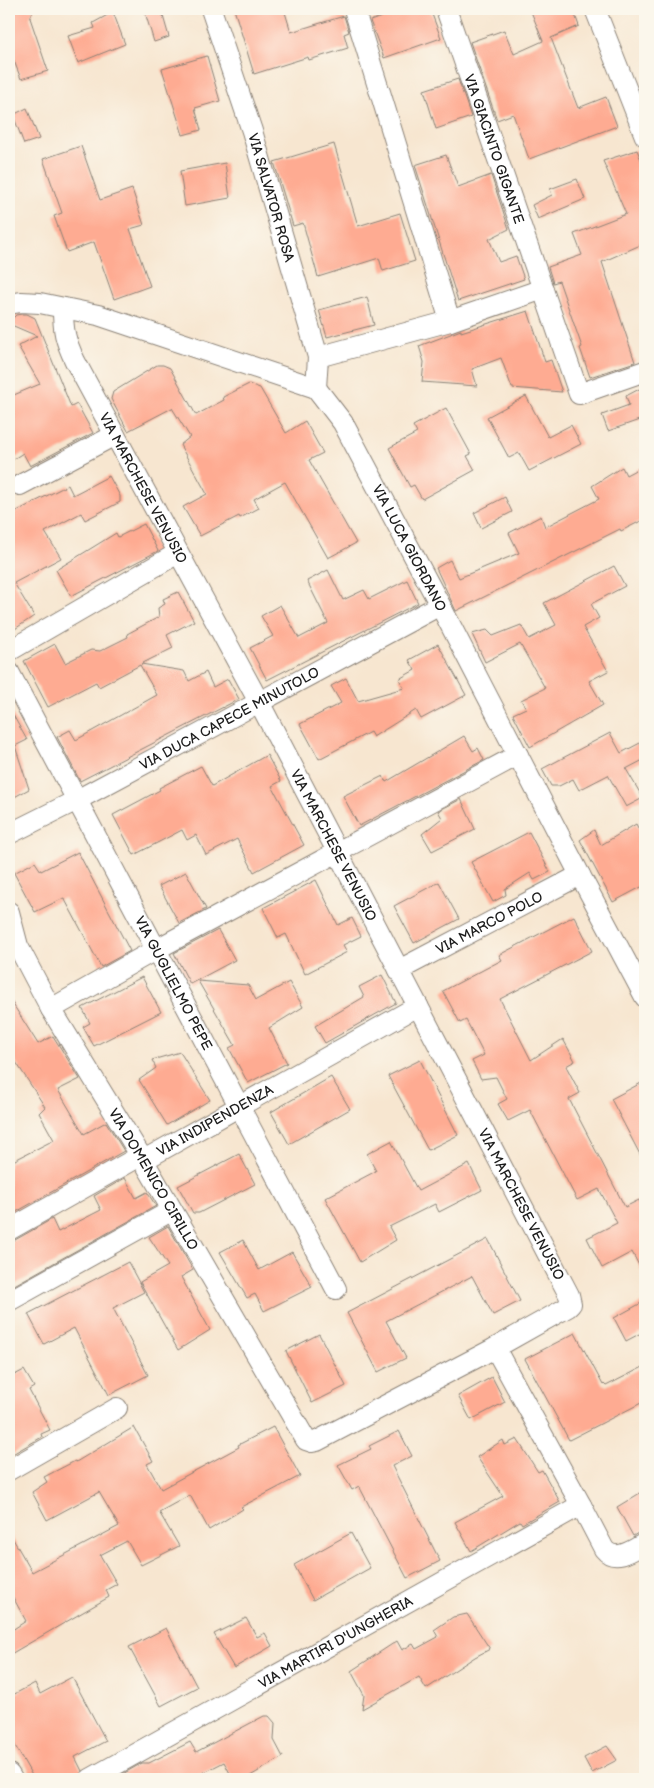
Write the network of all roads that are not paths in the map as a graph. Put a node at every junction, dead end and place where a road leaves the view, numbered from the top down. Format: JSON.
{"nodes":[{"id":1,"x":211,"y":9,"type":"edge"},
{"id":2,"x":354,"y":9,"type":"edge"},
{"id":3,"x":446,"y":9,"type":"edge"},
{"id":4,"x":595,"y":9,"type":"edge"},
{"id":5,"x":645,"y":136,"type":"edge"},
{"id":6,"x":543,"y":289,"type":"junction"},
{"id":7,"x":9,"y":304,"type":"edge"},
{"id":8,"x":63,"y":308,"type":"junction"},
{"id":9,"x":450,"y":320,"type":"junction"},
{"id":10,"x":318,"y":357,"type":"junction"},
{"id":11,"x":645,"y":371,"type":"edge"},
{"id":12,"x":316,"y":388,"type":"junction"},
{"id":13,"x":115,"y":435,"type":"junction"},
{"id":14,"x":20,"y":485,"type":"dead end"},
{"id":15,"x":178,"y":553,"type":"junction"},
{"id":16,"x":440,"y":605,"type":"junction"},
{"id":17,"x":9,"y":651,"type":"edge"},
{"id":18,"x":10,"y":677,"type":"edge"},
{"id":19,"x":259,"y":702,"type":"junction"},
{"id":20,"x":518,"y":755,"type":"junction"},
{"id":21,"x":77,"y":800,"type":"junction"},
{"id":22,"x":11,"y":835,"type":"edge"},
{"id":23,"x":337,"y":851,"type":"junction"},
{"id":24,"x":580,"y":876,"type":"junction"},
{"id":25,"x":9,"y":912,"type":"edge"},
{"id":26,"x":155,"y":950,"type":"junction"},
{"id":27,"x":399,"y":970,"type":"junction"},
{"id":28,"x":645,"y":997,"type":"edge"},
{"id":29,"x":418,"y":1006,"type":"junction"},
{"id":30,"x":51,"y":1009,"type":"junction"},
{"id":31,"x":239,"y":1107,"type":"junction"},
{"id":32,"x":142,"y":1158,"type":"junction"},
{"id":33,"x":169,"y":1212,"type":"dead end"},
{"id":34,"x":9,"y":1230,"type":"edge"},
{"id":35,"x":336,"y":1289,"type":"dead end"},
{"id":36,"x":9,"y":1302,"type":"edge"},
{"id":37,"x":495,"y":1348,"type":"junction"},
{"id":38,"x":117,"y":1408,"type":"dead end"},
{"id":39,"x":9,"y":1470,"type":"edge"},
{"id":40,"x":581,"y":1505,"type":"junction"},
{"id":41,"x":645,"y":1543,"type":"edge"},
{"id":42,"x":9,"y":1774,"type":"edge"},
{"id":43,"x":12,"y":1779,"type":"edge"},
{"id":44,"x":90,"y":1779,"type":"edge"}],
"edges":[{"from":1,"to":10,"type":"street","name":"VIA SALVATOR ROSA"},
{"from":2,"to":9,"type":"street"},
{"from":3,"to":6,"type":"street","name":"VIA GIACINTO GIGANTE"},
{"from":4,"to":5,"type":"street"},
{"from":6,"to":9,"type":"street"},
{"from":6,"to":11,"type":"street","name":"VIA GIACINTO GIGANTE"},
{"from":7,"to":8,"type":"street"},
{"from":8,"to":12,"type":"street"},
{"from":8,"to":13,"type":"street","name":"VIA MARCHESE VENUSIO"},
{"from":9,"to":10,"type":"street"},
{"from":10,"to":12,"type":"street","name":"VIA SALVATOR ROSA"},
{"from":12,"to":16,"type":"street","name":"VIA LUCA GIORDANO"},
{"from":13,"to":14,"type":"street"},
{"from":13,"to":15,"type":"street","name":"VIA MARCHESE VENUSIO"},
{"from":15,"to":17,"type":"street"},
{"from":15,"to":19,"type":"street","name":"VIA MARCHESE VENUSIO"},
{"from":16,"to":19,"type":"street","name":"VIA DUCA CAPECE MINUTOLO"},
{"from":16,"to":20,"type":"street","name":"VIA LUCA GIORDANO"},
{"from":18,"to":21,"type":"street","name":"VIA GUGLIELMO PEPE"},
{"from":19,"to":21,"type":"street","name":"VIA DUCA CAPECE MINUTOLO"},
{"from":19,"to":23,"type":"street","name":"VIA MARCHESE VENUSIO"},
{"from":20,"to":23,"type":"street"},
{"from":20,"to":24,"type":"street","name":"VIA LUCA GIORDANO"},
{"from":21,"to":22,"type":"street","name":"VIA DUCA CAPECE MINUTOLO"},
{"from":21,"to":26,"type":"street","name":"VIA GUGLIELMO PEPE"},
{"from":23,"to":26,"type":"street"},
{"from":23,"to":27,"type":"street","name":"VIA MARCHESE VENUSIO"},
{"from":24,"to":27,"type":"street","name":"VIA MARCO POLO"},
{"from":24,"to":28,"type":"street","name":"VIA LUCA GIORDANO"},
{"from":25,"to":30,"type":"street","name":"VIA DOMENICO CIRILLO"},
{"from":26,"to":30,"type":"street"},
{"from":26,"to":31,"type":"street","name":"VIA GUGLIELMO PEPE"},
{"from":27,"to":29,"type":"street","name":"VIA MARCHESE VENUSIO"},
{"from":29,"to":31,"type":"street","name":"VIA INDIPENDENZA"},
{"from":29,"to":37,"type":"street","name":"VIA MARCHESE VENUSIO"},
{"from":30,"to":32,"type":"street","name":"VIA DOMENICO CIRILLO"},
{"from":31,"to":32,"type":"street","name":"VIA INDIPENDENZA"},
{"from":31,"to":35,"type":"street","name":"VIA GUGLIELMO PEPE"},
{"from":32,"to":34,"type":"street","name":"VIA INDIPENDENZA"},
{"from":32,"to":37,"type":"street","name":"VIA DOMENICO CIRILLO"},
{"from":33,"to":36,"type":"street"},
{"from":37,"to":40,"type":"street"},
{"from":38,"to":39,"type":"street"},
{"from":40,"to":41,"type":"street"},
{"from":40,"to":44,"type":"street","name":"VIA MARTIRI D'UNGHERIA"},
{"from":42,"to":43,"type":"street"}]}
